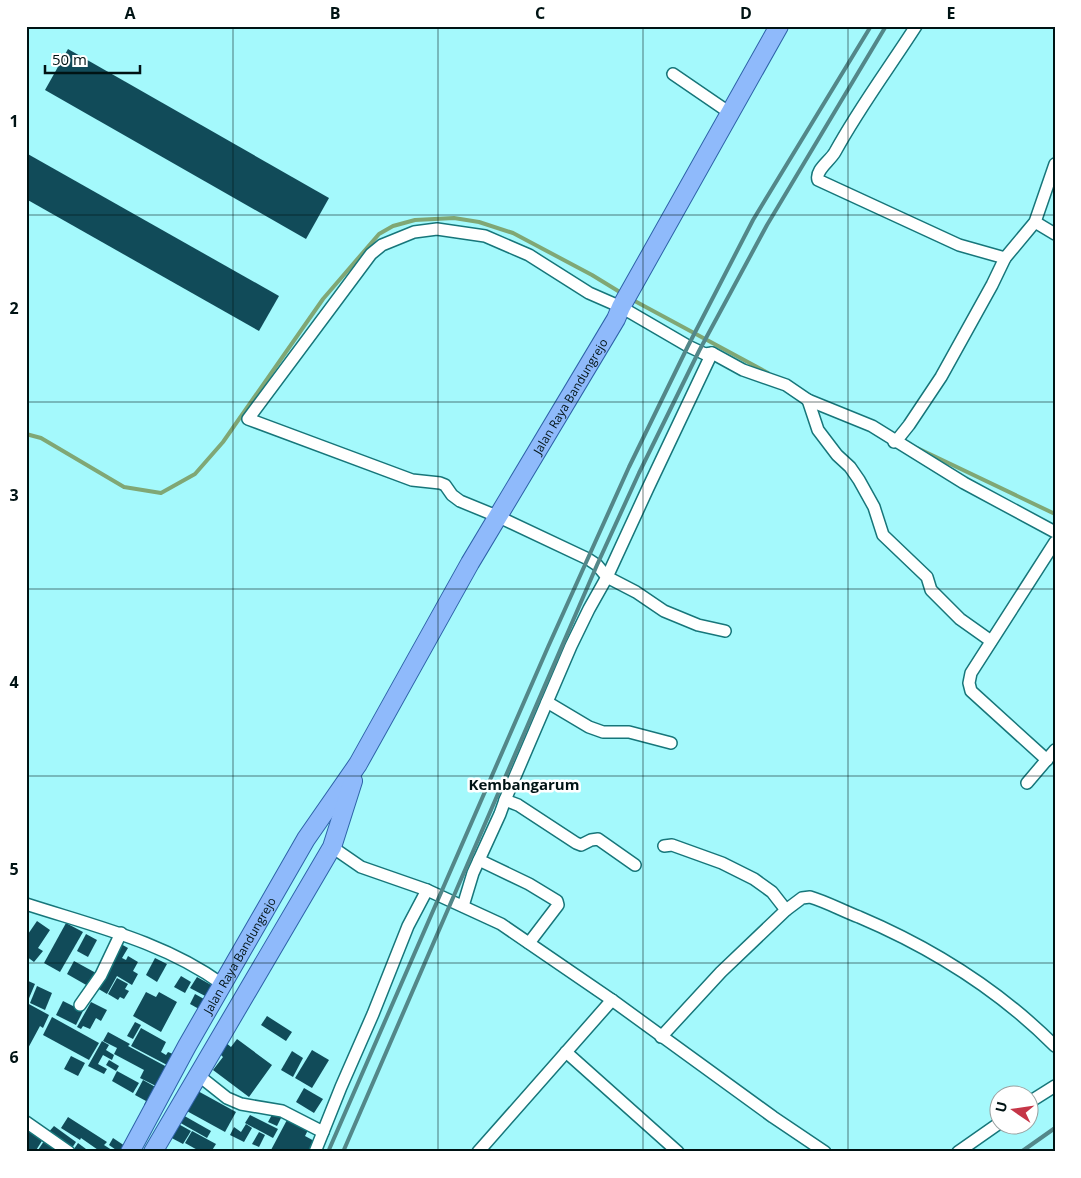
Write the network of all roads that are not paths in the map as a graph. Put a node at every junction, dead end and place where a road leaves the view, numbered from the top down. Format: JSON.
{"nodes":[{"id":1,"x":779,"y":26,"type":"edge"},
{"id":2,"x":916,"y":26,"type":"edge"},
{"id":3,"x":673,"y":74,"type":"dead end"},
{"id":4,"x":730,"y":113,"type":"junction"},
{"id":5,"x":1055,"y":164,"type":"edge"},
{"id":6,"x":1035,"y":222,"type":"junction"},
{"id":7,"x":1055,"y":234,"type":"edge"},
{"id":8,"x":1004,"y":258,"type":"junction"},
{"id":9,"x":625,"y":301,"type":"junction"},
{"id":10,"x":712,"y":353,"type":"junction"},
{"id":11,"x":808,"y":400,"type":"junction"},
{"id":12,"x":896,"y":441,"type":"junction"},
{"id":13,"x":499,"y":517,"type":"junction"},
{"id":14,"x":1055,"y":532,"type":"edge"},
{"id":15,"x":1055,"y":542,"type":"edge"},
{"id":16,"x":607,"y":577,"type":"junction"},
{"id":17,"x":724,"y":631,"type":"dead end"},
{"id":18,"x":991,"y":641,"type":"junction"},
{"id":19,"x":547,"y":702,"type":"junction"},
{"id":20,"x":671,"y":744,"type":"dead end"},
{"id":21,"x":1055,"y":750,"type":"edge"},
{"id":22,"x":1047,"y":760,"type":"junction"},
{"id":23,"x":358,"y":764,"type":"junction"},
{"id":24,"x":1027,"y":783,"type":"dead end"},
{"id":25,"x":505,"y":800,"type":"junction"},
{"id":26,"x":664,"y":846,"type":"dead end"},
{"id":27,"x":332,"y":847,"type":"junction"},
{"id":28,"x":479,"y":860,"type":"junction"},
{"id":29,"x":635,"y":865,"type":"dead end"},
{"id":30,"x":426,"y":890,"type":"junction"},
{"id":31,"x":26,"y":904,"type":"edge"},
{"id":32,"x":463,"y":906,"type":"junction"},
{"id":33,"x":786,"y":910,"type":"junction"},
{"id":34,"x":121,"y":933,"type":"junction"},
{"id":35,"x":528,"y":943,"type":"junction"},
{"id":36,"x":242,"y":951,"type":"junction"},
{"id":37,"x":264,"y":964,"type":"junction"},
{"id":38,"x":222,"y":984,"type":"junction"},
{"id":39,"x":612,"y":1000,"type":"junction"},
{"id":40,"x":80,"y":1005,"type":"dead end"},
{"id":41,"x":661,"y":1036,"type":"junction"},
{"id":42,"x":1055,"y":1046,"type":"edge"},
{"id":43,"x":566,"y":1052,"type":"junction"},
{"id":44,"x":198,"y":1074,"type":"junction"},
{"id":45,"x":1055,"y":1086,"type":"edge"},
{"id":46,"x":1038,"y":1097,"type":"edge"},
{"id":47,"x":26,"y":1122,"type":"edge"},
{"id":48,"x":988,"y":1131,"type":"edge"},
{"id":49,"x":323,"y":1132,"type":"junction"},
{"id":50,"x":69,"y":1152,"type":"edge"},
{"id":51,"x":130,"y":1152,"type":"edge"},
{"id":52,"x":153,"y":1152,"type":"edge"},
{"id":53,"x":315,"y":1152,"type":"edge"},
{"id":54,"x":478,"y":1152,"type":"edge"},
{"id":55,"x":678,"y":1152,"type":"edge"},
{"id":56,"x":825,"y":1152,"type":"edge"},
{"id":57,"x":958,"y":1152,"type":"edge"}],
"edges":[{"from":1,"to":4,"type":"main road","name":"Jalan Raya Bandungrejo"},
{"from":2,"to":8,"type":"street"},
{"from":3,"to":4,"type":"street"},
{"from":4,"to":9,"type":"main road","name":"Jalan Raya Bandungrejo"},
{"from":5,"to":6,"type":"street"},
{"from":6,"to":7,"type":"street"},
{"from":6,"to":8,"type":"street"},
{"from":8,"to":12,"type":"street"},
{"from":9,"to":10,"type":"street"},
{"from":9,"to":13,"type":"main road","name":"Jalan Raya Bandungrejo"},
{"from":9,"to":13,"type":"street"},
{"from":10,"to":11,"type":"street"},
{"from":10,"to":16,"type":"street"},
{"from":11,"to":12,"type":"street"},
{"from":11,"to":18,"type":"street"},
{"from":12,"to":14,"type":"street"},
{"from":13,"to":16,"type":"street"},
{"from":13,"to":23,"type":"main road","name":"Jalan Raya Bandungrejo"},
{"from":15,"to":18,"type":"street"},
{"from":16,"to":17,"type":"street"},
{"from":16,"to":19,"type":"street"},
{"from":18,"to":22,"type":"street"},
{"from":19,"to":20,"type":"street"},
{"from":19,"to":25,"type":"street"},
{"from":21,"to":22,"type":"street"},
{"from":22,"to":24,"type":"street"},
{"from":23,"to":27,"type":"main road","name":"Jalan Raya Bandungrejo"},
{"from":23,"to":36,"type":"main road","name":"Jalan Raya Bandungrejo"},
{"from":25,"to":28,"type":"street"},
{"from":25,"to":29,"type":"street"},
{"from":26,"to":33,"type":"street"},
{"from":27,"to":30,"type":"street"},
{"from":27,"to":37,"type":"main road","name":"Jalan Raya Bandungrejo"},
{"from":28,"to":32,"type":"street"},
{"from":28,"to":35,"type":"street"},
{"from":30,"to":32,"type":"street"},
{"from":30,"to":49,"type":"street"},
{"from":31,"to":34,"type":"street"},
{"from":32,"to":35,"type":"street"},
{"from":33,"to":41,"type":"street"},
{"from":33,"to":42,"type":"street"},
{"from":34,"to":38,"type":"street"},
{"from":34,"to":40,"type":"street"},
{"from":35,"to":39,"type":"street"},
{"from":36,"to":37,"type":"main road"},
{"from":36,"to":38,"type":"main road","name":"Jalan Raya Bandungrejo"},
{"from":37,"to":44,"type":"main road","name":"Jalan Raya Bandungrejo"},
{"from":38,"to":51,"type":"main road","name":"Jalan Raya Bandungrejo"},
{"from":39,"to":41,"type":"street"},
{"from":39,"to":43,"type":"street"},
{"from":41,"to":56,"type":"street"},
{"from":43,"to":54,"type":"street"},
{"from":43,"to":55,"type":"street"},
{"from":44,"to":49,"type":"street"},
{"from":44,"to":52,"type":"main road","name":"Jalan Raya Bandungrejo"},
{"from":45,"to":46,"type":"street"},
{"from":47,"to":50,"type":"street"},
{"from":48,"to":57,"type":"street"},
{"from":49,"to":53,"type":"street"}]}
